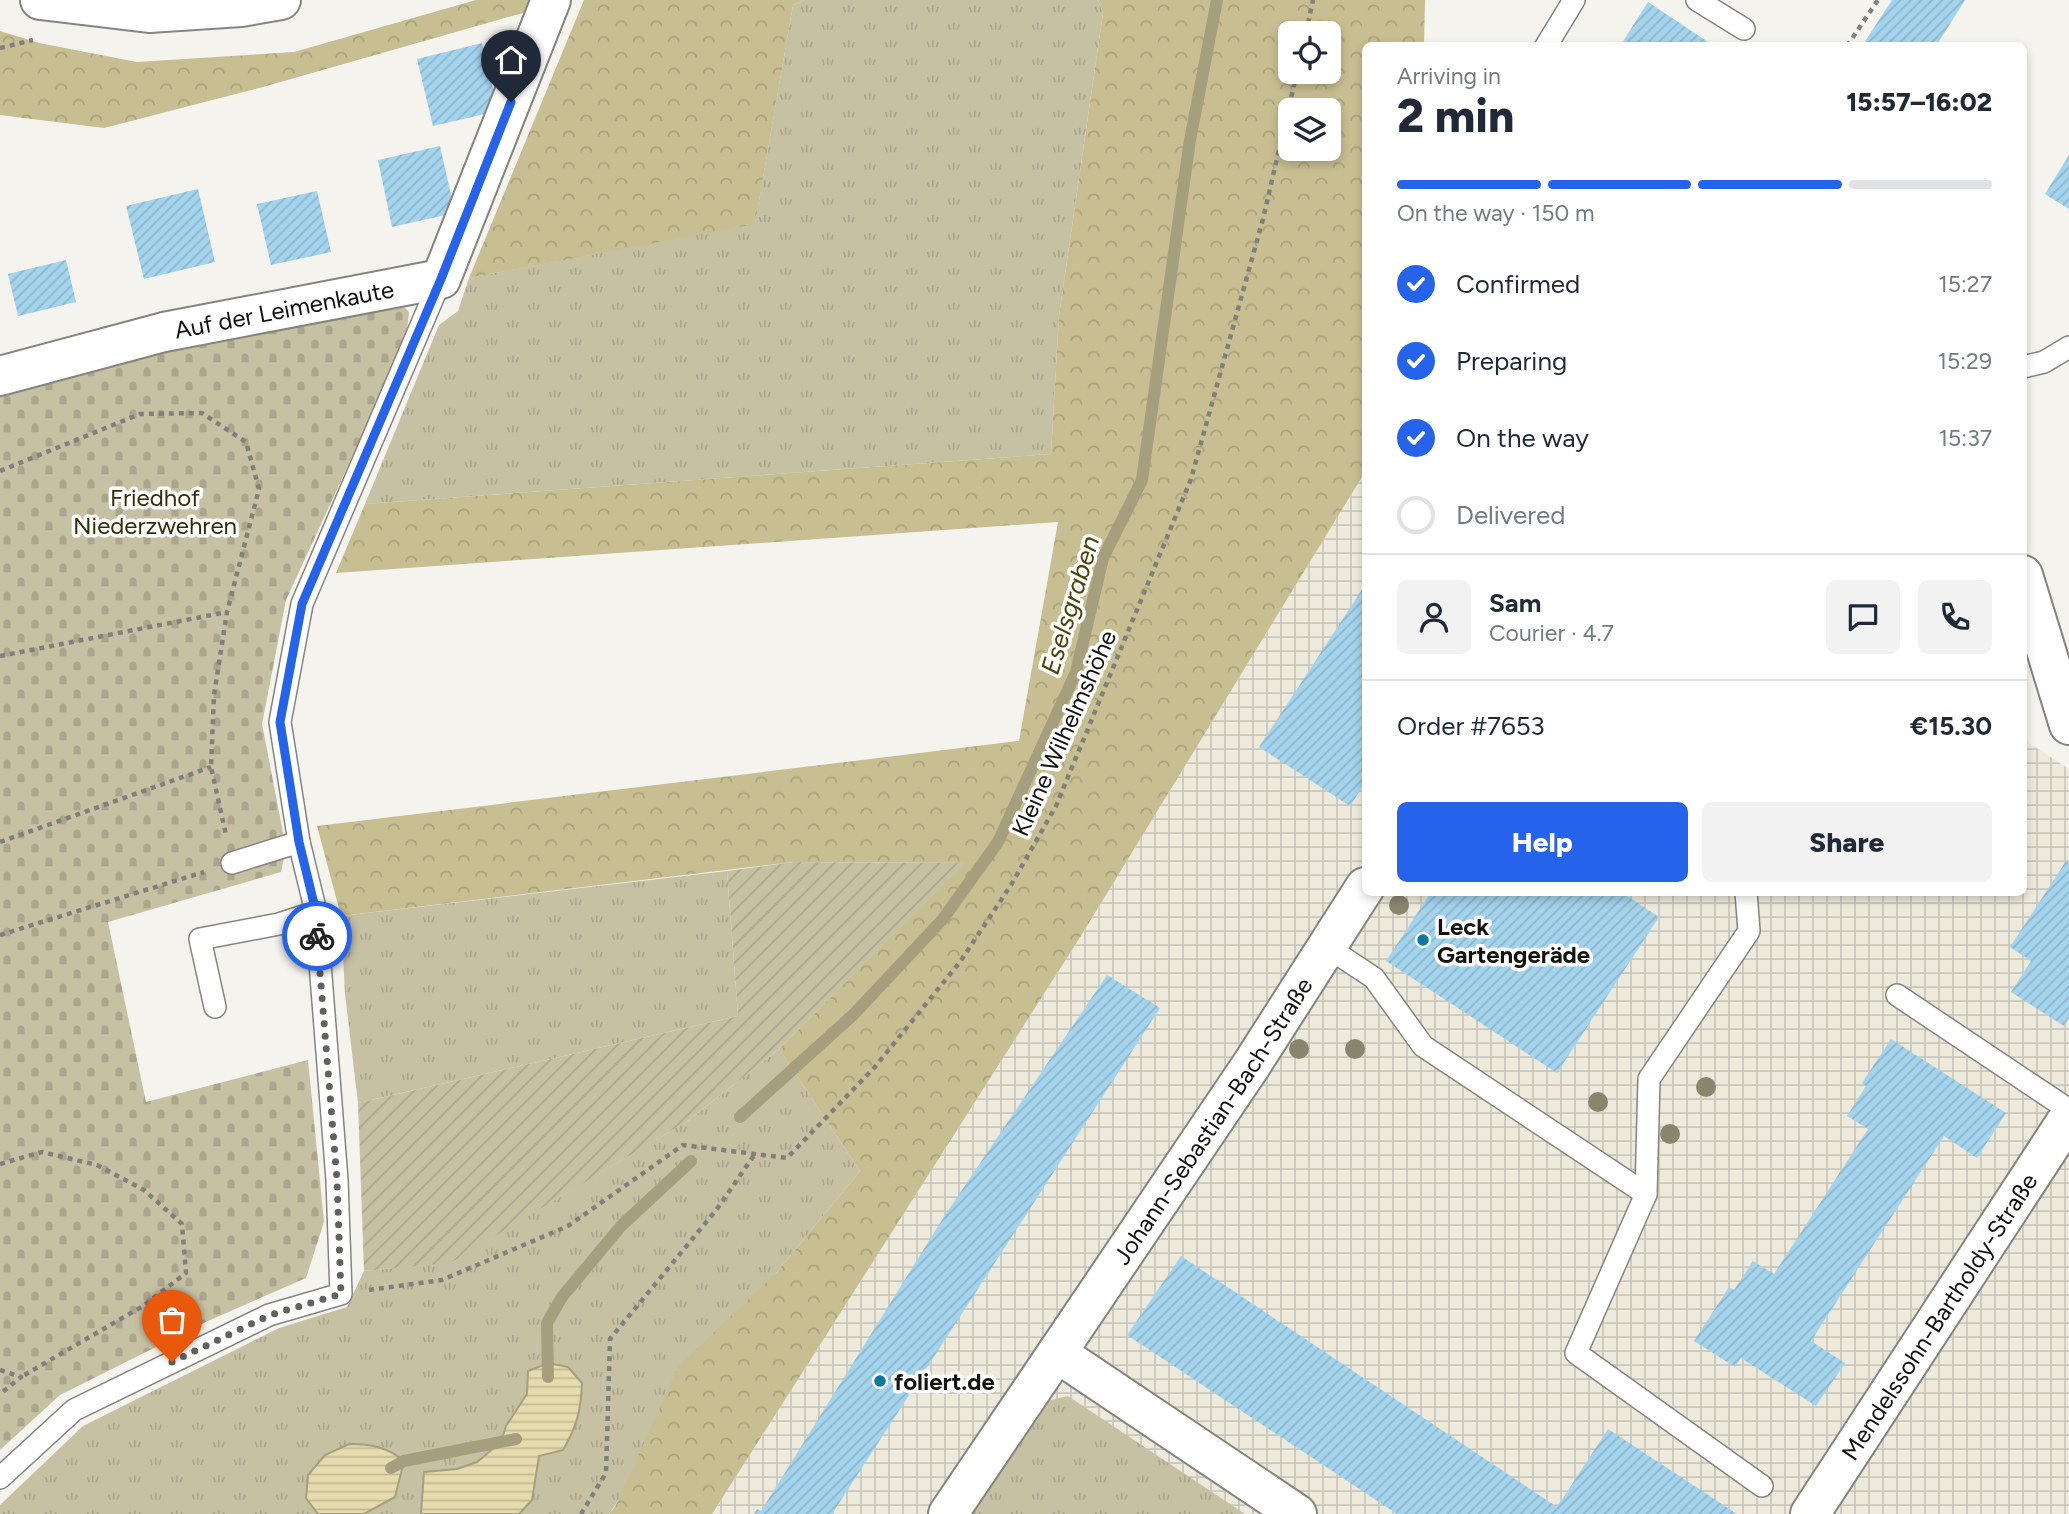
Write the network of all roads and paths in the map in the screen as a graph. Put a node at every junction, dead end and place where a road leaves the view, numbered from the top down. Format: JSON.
{"nodes":[{"id":1,"x":40,"y":0,"type":"edge"},
{"id":2,"x":281,"y":0,"type":"edge"},
{"id":3,"x":551,"y":0,"type":"edge"},
{"id":4,"x":1313,"y":0,"type":"edge"},
{"id":5,"x":1574,"y":0,"type":"edge"},
{"id":6,"x":1696,"y":0,"type":"edge"},
{"id":7,"x":1878,"y":0,"type":"edge"},
{"id":8,"x":1309,"y":21,"type":"edge"},
{"id":9,"x":1744,"y":29,"type":"dead end"},
{"id":10,"x":1548,"y":42,"type":"edge"},
{"id":11,"x":1850,"y":42,"type":"edge"},
{"id":12,"x":1294,"y":84,"type":"edge"},
{"id":13,"x":441,"y":279,"type":"junction"},
{"id":14,"x":2069,"y":347,"type":"edge"},
{"id":15,"x":2027,"y":366,"type":"edge"},
{"id":16,"x":0,"y":376,"type":"edge"},
{"id":17,"x":0,"y":471,"type":"edge"},
{"id":18,"x":2027,"y":584,"type":"edge"},
{"id":19,"x":227,"y":612,"type":"junction"},
{"id":20,"x":2058,"y":650,"type":"edge"},
{"id":21,"x":0,"y":656,"type":"edge"},
{"id":22,"x":2069,"y":724,"type":"edge"},
{"id":23,"x":211,"y":767,"type":"junction"},
{"id":24,"x":0,"y":842,"type":"edge"},
{"id":25,"x":299,"y":842,"type":"junction"},
{"id":26,"x":232,"y":863,"type":"junction"},
{"id":27,"x":1362,"y":892,"type":"edge"},
{"id":28,"x":1746,"y":896,"type":"edge"},
{"id":29,"x":316,"y":912,"type":"junction"},
{"id":30,"x":0,"y":935,"type":"edge"},
{"id":31,"x":1327,"y":947,"type":"junction"},
{"id":32,"x":1897,"y":995,"type":"dead end"},
{"id":33,"x":215,"y":1007,"type":"dead end"},
{"id":34,"x":2069,"y":1110,"type":"edge"},
{"id":35,"x":2069,"y":1117,"type":"edge"},
{"id":36,"x":755,"y":1154,"type":"junction"},
{"id":37,"x":0,"y":1164,"type":"edge"},
{"id":38,"x":1646,"y":1194,"type":"junction"},
{"id":39,"x":341,"y":1294,"type":"junction"},
{"id":40,"x":1057,"y":1353,"type":"junction"},
{"id":41,"x":0,"y":1370,"type":"edge"},
{"id":42,"x":21,"y":1377,"type":"junction"},
{"id":43,"x":0,"y":1394,"type":"edge"},
{"id":44,"x":0,"y":1478,"type":"edge"},
{"id":45,"x":1762,"y":1486,"type":"dead end"},
{"id":46,"x":581,"y":1514,"type":"edge"},
{"id":47,"x":948,"y":1514,"type":"edge"},
{"id":48,"x":1297,"y":1514,"type":"edge"},
{"id":49,"x":1810,"y":1514,"type":"edge"}],
"edges":[{"from":1,"to":2,"type":"street"},
{"from":3,"to":13,"type":"street"},
{"from":4,"to":8,"type":"path"},
{"from":5,"to":10,"type":"lane"},
{"from":6,"to":9,"type":"lane"},
{"from":7,"to":11,"type":"path"},
{"from":12,"to":36,"type":"path","name":"Kleine Wilhelmshöhe"},
{"from":13,"to":16,"type":"street","name":"Auf der Leimenkaute"},
{"from":13,"to":25,"type":"lane"},
{"from":14,"to":15,"type":"lane"},
{"from":17,"to":19,"type":"path"},
{"from":18,"to":20,"type":"street"},
{"from":19,"to":21,"type":"path"},
{"from":19,"to":23,"type":"path"},
{"from":20,"to":22,"type":"street"},
{"from":23,"to":24,"type":"path"},
{"from":23,"to":26,"type":"path"},
{"from":25,"to":26,"type":"lane"},
{"from":25,"to":29,"type":"lane"},
{"from":26,"to":30,"type":"path"},
{"from":27,"to":31,"type":"street","name":"Johann-Sebastian-Bach-Straße"},
{"from":28,"to":38,"type":"lane"},
{"from":29,"to":33,"type":"lane"},
{"from":29,"to":39,"type":"lane"},
{"from":31,"to":38,"type":"lane"},
{"from":31,"to":40,"type":"street","name":"Johann-Sebastian-Bach-Straße"},
{"from":32,"to":34,"type":"lane"},
{"from":35,"to":49,"type":"street","name":"Mendelssohn-Bartholdy-Straße"},
{"from":36,"to":39,"type":"path","name":"Kleine Wilhelmshöhe"},
{"from":36,"to":46,"type":"path"},
{"from":37,"to":42,"type":"path"},
{"from":38,"to":45,"type":"lane"},
{"from":39,"to":44,"type":"lane"},
{"from":40,"to":47,"type":"street","name":"Johann-Sebastian-Bach-Straße"},
{"from":40,"to":48,"type":"street"},
{"from":41,"to":42,"type":"path"},
{"from":42,"to":43,"type":"path"}]}
